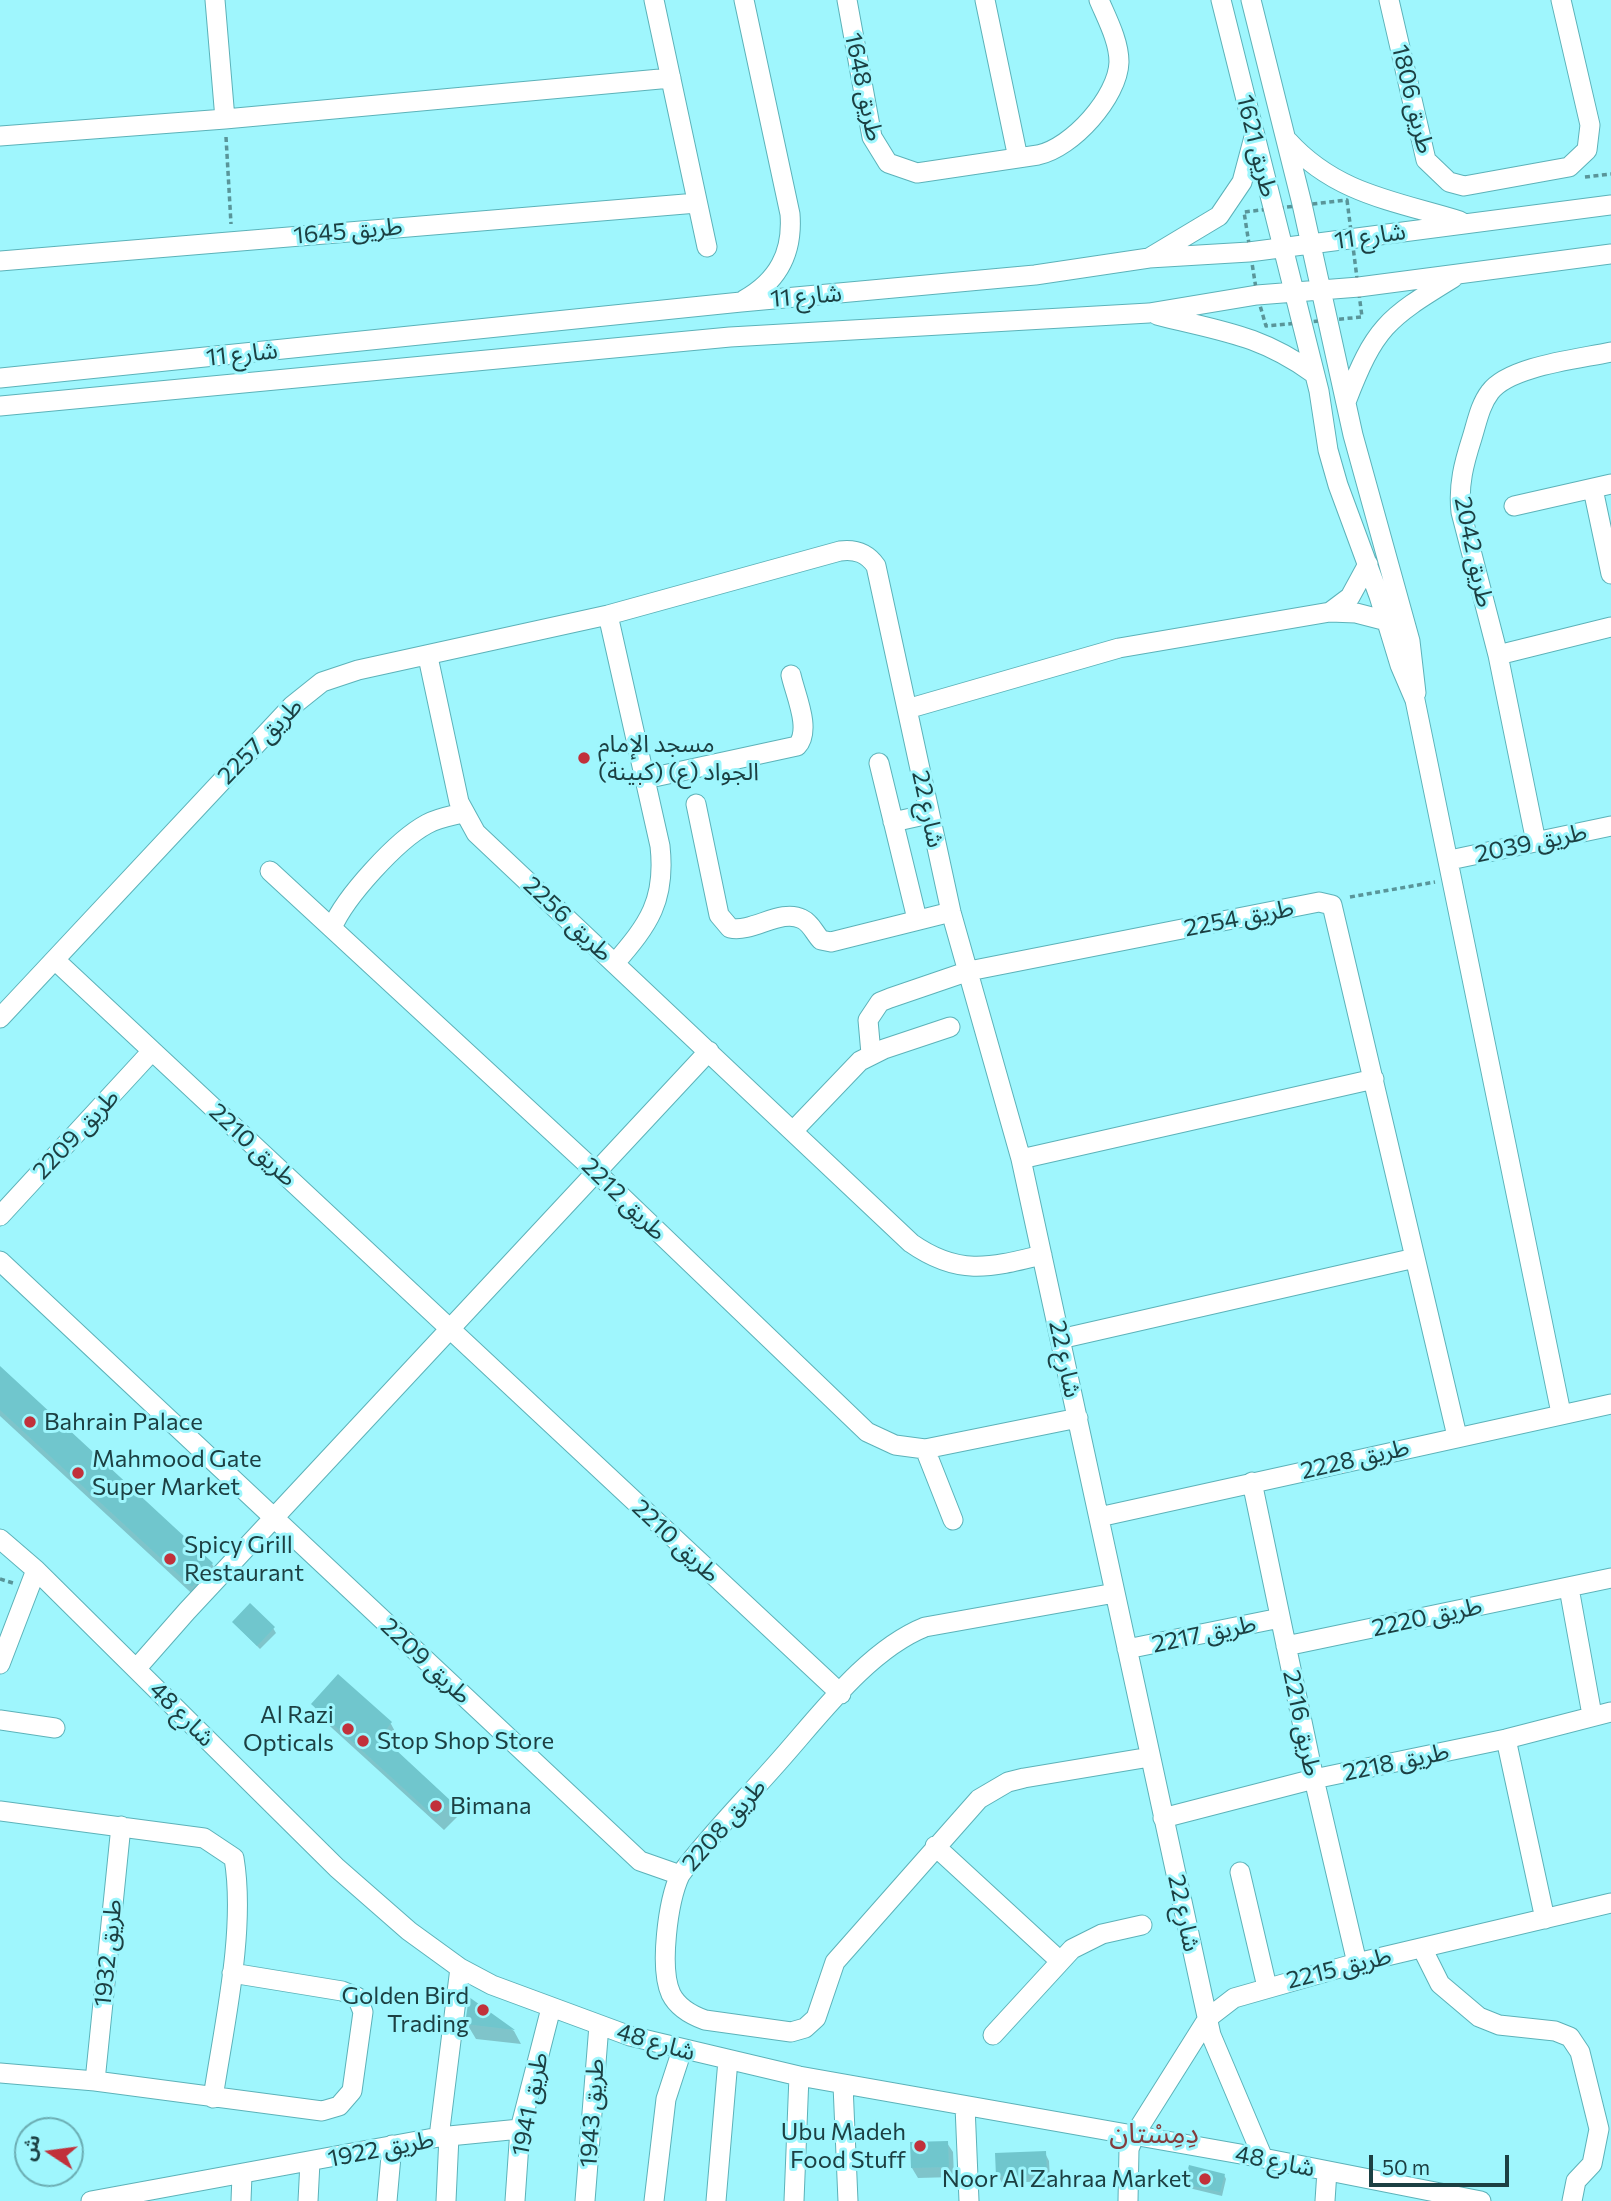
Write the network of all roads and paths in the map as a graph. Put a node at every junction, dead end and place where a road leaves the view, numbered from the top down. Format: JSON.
{"nodes":[{"id":1,"x":215,"y":0,"type":"edge"},
{"id":2,"x":654,"y":0,"type":"edge"},
{"id":3,"x":744,"y":0,"type":"edge"},
{"id":4,"x":847,"y":0,"type":"edge"},
{"id":5,"x":985,"y":0,"type":"edge"},
{"id":6,"x":1100,"y":0,"type":"edge"},
{"id":7,"x":1220,"y":0,"type":"edge"},
{"id":8,"x":1251,"y":0,"type":"edge"},
{"id":9,"x":1389,"y":0,"type":"edge"},
{"id":10,"x":1561,"y":0,"type":"edge"},
{"id":11,"x":671,"y":78,"type":"junction"},
{"id":12,"x":225,"y":119,"type":"junction"},
{"id":13,"x":0,"y":136,"type":"edge"},
{"id":14,"x":1254,"y":136,"type":"junction"},
{"id":15,"x":1286,"y":139,"type":"junction"},
{"id":16,"x":1018,"y":158,"type":"junction"},
{"id":17,"x":697,"y":202,"type":"junction"},
{"id":18,"x":1611,"y":205,"type":"edge"},
{"id":19,"x":1468,"y":223,"type":"junction"},
{"id":20,"x":232,"y":240,"type":"junction"},
{"id":21,"x":1311,"y":245,"type":"junction"},
{"id":22,"x":707,"y":247,"type":"dead end"},
{"id":23,"x":1283,"y":248,"type":"junction"},
{"id":24,"x":1611,"y":254,"type":"edge"},
{"id":25,"x":1149,"y":258,"type":"junction"},
{"id":26,"x":0,"y":261,"type":"edge"},
{"id":27,"x":1460,"y":274,"type":"junction"},
{"id":28,"x":1321,"y":289,"type":"junction"},
{"id":29,"x":1294,"y":292,"type":"junction"},
{"id":30,"x":741,"y":302,"type":"junction"},
{"id":31,"x":1149,"y":313,"type":"junction"},
{"id":32,"x":1611,"y":352,"type":"edge"},
{"id":33,"x":1313,"y":373,"type":"junction"},
{"id":34,"x":0,"y":378,"type":"edge"},
{"id":35,"x":1346,"y":402,"type":"junction"},
{"id":36,"x":0,"y":406,"type":"edge"},
{"id":37,"x":1602,"y":487,"type":"edge"},
{"id":38,"x":1514,"y":506,"type":"dead end"},
{"id":39,"x":870,"y":558,"type":"joint"},
{"id":40,"x":1368,"y":564,"type":"junction"},
{"id":41,"x":1611,"y":574,"type":"edge"},
{"id":42,"x":1330,"y":612,"type":"junction"},
{"id":43,"x":608,"y":615,"type":"junction"},
{"id":44,"x":1387,"y":621,"type":"junction"},
{"id":45,"x":1611,"y":627,"type":"edge"},
{"id":46,"x":1498,"y":655,"type":"junction"},
{"id":47,"x":428,"y":657,"type":"junction"},
{"id":48,"x":791,"y":675,"type":"dead end"},
{"id":49,"x":1415,"y":700,"type":"junction"},
{"id":50,"x":907,"y":709,"type":"junction"},
{"id":51,"x":879,"y":763,"type":"dead end"},
{"id":52,"x":645,"y":779,"type":"junction"},
{"id":53,"x":696,"y":804,"type":"dead end"},
{"id":54,"x":463,"y":813,"type":"junction"},
{"id":55,"x":929,"y":814,"type":"junction"},
{"id":56,"x":894,"y":821,"type":"junction"},
{"id":57,"x":1611,"y":827,"type":"edge"},
{"id":58,"x":1536,"y":842,"type":"junction"},
{"id":59,"x":1452,"y":869,"type":"junction"},
{"id":60,"x":270,"y":871,"type":"dead end"},
{"id":61,"x":1326,"y":902,"type":"junction"},
{"id":62,"x":951,"y":912,"type":"junction"},
{"id":63,"x":917,"y":919,"type":"junction"},
{"id":64,"x":332,"y":928,"type":"junction"},
{"id":65,"x":55,"y":960,"type":"junction"},
{"id":66,"x":615,"y":963,"type":"junction"},
{"id":67,"x":969,"y":971,"type":"junction"},
{"id":68,"x":0,"y":1018,"type":"edge"},
{"id":69,"x":950,"y":1027,"type":"dead end"},
{"id":70,"x":152,"y":1051,"type":"junction"},
{"id":71,"x":709,"y":1051,"type":"junction"},
{"id":72,"x":871,"y":1054,"type":"junction"},
{"id":73,"x":1374,"y":1079,"type":"junction"},
{"id":74,"x":793,"y":1131,"type":"junction"},
{"id":75,"x":1021,"y":1159,"type":"junction"},
{"id":76,"x":597,"y":1173,"type":"junction"},
{"id":77,"x":0,"y":1216,"type":"edge"},
{"id":78,"x":1042,"y":1255,"type":"junction"},
{"id":79,"x":1415,"y":1258,"type":"junction"},
{"id":80,"x":0,"y":1261,"type":"edge"},
{"id":81,"x":450,"y":1330,"type":"junction"},
{"id":82,"x":1060,"y":1339,"type":"junction"},
{"id":83,"x":1611,"y":1404,"type":"edge"},
{"id":84,"x":1561,"y":1413,"type":"junction"},
{"id":85,"x":1077,"y":1419,"type":"junction"},
{"id":86,"x":1457,"y":1436,"type":"junction"},
{"id":87,"x":925,"y":1449,"type":"junction"},
{"id":88,"x":1252,"y":1482,"type":"junction"},
{"id":89,"x":1099,"y":1517,"type":"junction"},
{"id":90,"x":274,"y":1518,"type":"junction"},
{"id":91,"x":953,"y":1520,"type":"dead end"},
{"id":92,"x":0,"y":1539,"type":"edge"},
{"id":93,"x":36,"y":1570,"type":"junction"},
{"id":94,"x":1611,"y":1578,"type":"edge"},
{"id":95,"x":1569,"y":1588,"type":"junction"},
{"id":96,"x":1115,"y":1593,"type":"junction"},
{"id":97,"x":1280,"y":1618,"type":"junction"},
{"id":98,"x":1286,"y":1646,"type":"junction"},
{"id":99,"x":1127,"y":1649,"type":"junction"},
{"id":100,"x":0,"y":1664,"type":"edge"},
{"id":101,"x":136,"y":1669,"type":"junction"},
{"id":102,"x":841,"y":1693,"type":"junction"},
{"id":103,"x":1602,"y":1714,"type":"edge"},
{"id":104,"x":0,"y":1720,"type":"edge"},
{"id":105,"x":55,"y":1728,"type":"dead end"},
{"id":106,"x":1506,"y":1739,"type":"junction"},
{"id":107,"x":1150,"y":1757,"type":"junction"},
{"id":108,"x":1314,"y":1779,"type":"junction"},
{"id":109,"x":0,"y":1811,"type":"edge"},
{"id":110,"x":1163,"y":1818,"type":"junction"},
{"id":111,"x":121,"y":1826,"type":"junction"},
{"id":112,"x":935,"y":1846,"type":"junction"},
{"id":113,"x":1240,"y":1872,"type":"dead end"},
{"id":114,"x":680,"y":1875,"type":"junction"},
{"id":115,"x":1611,"y":1903,"type":"edge"},
{"id":116,"x":1545,"y":1919,"type":"junction"},
{"id":117,"x":1142,"y":1925,"type":"dead end"},
{"id":118,"x":1422,"y":1948,"type":"junction"},
{"id":119,"x":1060,"y":1961,"type":"junction"},
{"id":120,"x":1357,"y":1963,"type":"junction"},
{"id":121,"x":460,"y":1968,"type":"junction"},
{"id":122,"x":232,"y":1972,"type":"junction"},
{"id":123,"x":1266,"y":1987,"type":"junction"},
{"id":124,"x":551,"y":2008,"type":"junction"},
{"id":125,"x":1208,"y":2018,"type":"junction"},
{"id":126,"x":598,"y":2025,"type":"junction"},
{"id":127,"x":993,"y":2035,"type":"dead end"},
{"id":128,"x":682,"y":2050,"type":"junction"},
{"id":129,"x":728,"y":2060,"type":"junction"},
{"id":130,"x":0,"y":2073,"type":"edge"},
{"id":131,"x":799,"y":2076,"type":"junction"},
{"id":132,"x":95,"y":2081,"type":"junction"},
{"id":133,"x":843,"y":2085,"type":"junction"},
{"id":134,"x":213,"y":2098,"type":"junction"},
{"id":135,"x":965,"y":2106,"type":"junction"},
{"id":136,"x":520,"y":2129,"type":"junction"},
{"id":137,"x":1135,"y":2134,"type":"junction"},
{"id":138,"x":444,"y":2137,"type":"junction"},
{"id":139,"x":392,"y":2145,"type":"junction"},
{"id":140,"x":1263,"y":2158,"type":"junction"},
{"id":141,"x":310,"y":2162,"type":"junction"},
{"id":142,"x":1327,"y":2171,"type":"junction"},
{"id":143,"x":242,"y":2175,"type":"junction"},
{"id":144,"x":174,"y":2194,"type":"edge"},
{"id":145,"x":1437,"y":2197,"type":"edge"},
{"id":146,"x":91,"y":2201,"type":"edge"},
{"id":147,"x":241,"y":2201,"type":"edge"},
{"id":148,"x":308,"y":2201,"type":"edge"},
{"id":149,"x":387,"y":2201,"type":"edge"},
{"id":150,"x":446,"y":2201,"type":"edge"},
{"id":151,"x":515,"y":2201,"type":"edge"},
{"id":152,"x":585,"y":2201,"type":"edge"},
{"id":153,"x":654,"y":2201,"type":"edge"},
{"id":154,"x":716,"y":2201,"type":"edge"},
{"id":155,"x":794,"y":2201,"type":"edge"},
{"id":156,"x":848,"y":2201,"type":"edge"},
{"id":157,"x":969,"y":2201,"type":"edge"},
{"id":158,"x":1128,"y":2201,"type":"edge"},
{"id":159,"x":1325,"y":2201,"type":"edge"},
{"id":160,"x":1481,"y":2201,"type":"edge"},
{"id":161,"x":1572,"y":2201,"type":"edge"}],
"edges":[{"from":1,"to":12,"type":"street"},
{"from":2,"to":11,"type":"street"},
{"from":3,"to":30,"type":"street"},
{"from":4,"to":16,"type":"street","name":"طريق 1648"},
{"from":5,"to":16,"type":"street"},
{"from":6,"to":16,"type":"street","name":"طريق 1648"},
{"from":7,"to":14,"type":"street","name":"طريق 1621"},
{"from":8,"to":15,"type":"street","name":"طريق 1621"},
{"from":9,"to":10,"type":"street","name":"طريق 1806"},
{"from":11,"to":12,"type":"street"},
{"from":11,"to":17,"type":"street"},
{"from":12,"to":13,"type":"street"},
{"from":12,"to":20,"type":"path"},
{"from":14,"to":23,"type":"street","name":"طريق 1621"},
{"from":14,"to":25,"type":"street"},
{"from":15,"to":19,"type":"street"},
{"from":15,"to":21,"type":"street","name":"طريق 1621"},
{"from":17,"to":20,"type":"street","name":"طريق 1645"},
{"from":17,"to":22,"type":"street"},
{"from":18,"to":19,"type":"street","name":"شارع 11"},
{"from":19,"to":21,"type":"street","name":"شارع 11"},
{"from":20,"to":26,"type":"street","name":"طريق 1645"},
{"from":21,"to":23,"type":"street","name":"شارع 11"},
{"from":21,"to":28,"type":"street","name":"طريق 1621"},
{"from":23,"to":25,"type":"street","name":"شارع 11"},
{"from":23,"to":29,"type":"street","name":"طريق 1621"},
{"from":24,"to":27,"type":"street","name":"شارع 11"},
{"from":25,"to":30,"type":"street","name":"شارع 11"},
{"from":27,"to":28,"type":"street","name":"شارع 11"},
{"from":27,"to":35,"type":"street"},
{"from":28,"to":29,"type":"street","name":"شارع 11"},
{"from":28,"to":35,"type":"street","name":"طريق 1621"},
{"from":29,"to":31,"type":"street","name":"شارع 11"},
{"from":29,"to":33,"type":"street","name":"طريق 1621"},
{"from":30,"to":34,"type":"street","name":"شارع 11"},
{"from":31,"to":33,"type":"street"},
{"from":31,"to":36,"type":"street","name":"شارع 11"},
{"from":32,"to":46,"type":"street","name":"طريق 2042"},
{"from":33,"to":40,"type":"street","name":"طريق 1621"},
{"from":35,"to":49,"type":"street","name":"طريق 1621"},
{"from":37,"to":38,"type":"street"},
{"from":37,"to":41,"type":"street"},
{"from":39,"to":43,"type":"street","name":"طريق 2257"},
{"from":39,"to":50,"type":"street","name":"شارع 22"},
{"from":40,"to":42,"type":"street"},
{"from":40,"to":44,"type":"street","name":"طريق 1621"},
{"from":42,"to":44,"type":"street"},
{"from":42,"to":50,"type":"street"},
{"from":43,"to":47,"type":"street","name":"طريق 2257"},
{"from":43,"to":52,"type":"street"},
{"from":44,"to":49,"type":"street","name":"طريق 1621"},
{"from":45,"to":46,"type":"street"},
{"from":46,"to":58,"type":"street","name":"طريق 2042"},
{"from":47,"to":54,"type":"street","name":"طريق 2256"},
{"from":47,"to":65,"type":"street","name":"طريق 2257"},
{"from":48,"to":52,"type":"street"},
{"from":49,"to":59,"type":"street"},
{"from":50,"to":55,"type":"street","name":"شارع 22"},
{"from":51,"to":56,"type":"street"},
{"from":52,"to":66,"type":"street"},
{"from":53,"to":63,"type":"street"},
{"from":54,"to":64,"type":"street"},
{"from":54,"to":66,"type":"street","name":"طريق 2256"},
{"from":55,"to":56,"type":"street"},
{"from":55,"to":62,"type":"street","name":"شارع 22"},
{"from":56,"to":63,"type":"street"},
{"from":57,"to":58,"type":"street","name":"طريق 2039"},
{"from":58,"to":59,"type":"street","name":"طريق 2039"},
{"from":59,"to":61,"type":"path"},
{"from":59,"to":84,"type":"street"},
{"from":60,"to":64,"type":"street","name":"طريق 2212"},
{"from":61,"to":67,"type":"street","name":"طريق 2254"},
{"from":61,"to":73,"type":"street","name":"طريق 2254"},
{"from":62,"to":63,"type":"street"},
{"from":62,"to":67,"type":"street","name":"شارع 22"},
{"from":64,"to":76,"type":"street","name":"طريق 2212"},
{"from":65,"to":68,"type":"street","name":"طريق 2257"},
{"from":65,"to":70,"type":"street","name":"طريق 2210"},
{"from":66,"to":71,"type":"street","name":"طريق 2256"},
{"from":67,"to":72,"type":"street"},
{"from":67,"to":75,"type":"street","name":"شارع 22"},
{"from":69,"to":72,"type":"street"},
{"from":70,"to":77,"type":"street","name":"طريق 2209"},
{"from":70,"to":81,"type":"street","name":"طريق 2210"},
{"from":71,"to":74,"type":"street","name":"طريق 2256"},
{"from":71,"to":76,"type":"street"},
{"from":72,"to":74,"type":"street"},
{"from":73,"to":75,"type":"street"},
{"from":73,"to":79,"type":"street","name":"طريق 2254"},
{"from":74,"to":78,"type":"street","name":"طريق 2256"},
{"from":75,"to":78,"type":"street","name":"شارع 22"},
{"from":76,"to":81,"type":"street"},
{"from":76,"to":87,"type":"street","name":"طريق 2212"},
{"from":78,"to":82,"type":"street","name":"شارع 22"},
{"from":79,"to":82,"type":"street"},
{"from":79,"to":86,"type":"street","name":"طريق 2254"},
{"from":80,"to":90,"type":"street","name":"طريق 2209"},
{"from":81,"to":90,"type":"street"},
{"from":81,"to":102,"type":"street","name":"طريق 2210"},
{"from":82,"to":85,"type":"street","name":"شارع 22"},
{"from":83,"to":84,"type":"street","name":"طريق 2228"},
{"from":84,"to":86,"type":"street","name":"طريق 2228"},
{"from":85,"to":87,"type":"street","name":"طريق 2212"},
{"from":85,"to":89,"type":"street","name":"شارع 22"},
{"from":86,"to":88,"type":"street","name":"طريق 2228"},
{"from":87,"to":91,"type":"street"},
{"from":88,"to":89,"type":"street","name":"طريق 2228"},
{"from":88,"to":97,"type":"street","name":"طريق 2216"},
{"from":89,"to":96,"type":"street","name":"شارع 22"},
{"from":90,"to":101,"type":"street"},
{"from":90,"to":114,"type":"street","name":"طريق 2209"},
{"from":92,"to":93,"type":"street","name":"شارع 48"},
{"from":93,"to":100,"type":"street"},
{"from":93,"to":101,"type":"street","name":"شارع 48"},
{"from":94,"to":95,"type":"street","name":"طريق 2220"},
{"from":95,"to":98,"type":"street","name":"طريق 2220"},
{"from":95,"to":103,"type":"street"},
{"from":96,"to":99,"type":"street","name":"شارع 22"},
{"from":96,"to":102,"type":"street","name":"طريق 2208"},
{"from":97,"to":98,"type":"street","name":"طريق 2216"},
{"from":97,"to":99,"type":"street","name":"طريق 2217"},
{"from":98,"to":108,"type":"street","name":"طريق 2216"},
{"from":99,"to":107,"type":"street","name":"شارع 22"},
{"from":101,"to":121,"type":"street","name":"شارع 48"},
{"from":102,"to":114,"type":"street","name":"طريق 2208"},
{"from":103,"to":106,"type":"street","name":"طريق 2218"},
{"from":104,"to":105,"type":"street"},
{"from":106,"to":108,"type":"street","name":"طريق 2218"},
{"from":106,"to":116,"type":"street"},
{"from":107,"to":110,"type":"street","name":"شارع 22"},
{"from":107,"to":112,"type":"street","name":"طريق 2208"},
{"from":108,"to":110,"type":"street","name":"طريق 2218"},
{"from":108,"to":120,"type":"street","name":"طريق 2216"},
{"from":109,"to":111,"type":"street"},
{"from":110,"to":125,"type":"street","name":"شارع 22"},
{"from":111,"to":122,"type":"street"},
{"from":111,"to":132,"type":"street","name":"طريق 1932"},
{"from":112,"to":114,"type":"street","name":"طريق 2208"},
{"from":112,"to":119,"type":"street"},
{"from":113,"to":123,"type":"street"},
{"from":115,"to":116,"type":"street","name":"طريق 2215"},
{"from":116,"to":118,"type":"street","name":"طريق 2215"},
{"from":117,"to":119,"type":"street"},
{"from":118,"to":120,"type":"street","name":"طريق 2215"},
{"from":118,"to":161,"type":"street"},
{"from":119,"to":127,"type":"street"},
{"from":120,"to":123,"type":"street","name":"طريق 2215"},
{"from":121,"to":124,"type":"street","name":"شارع 48"},
{"from":121,"to":138,"type":"street"},
{"from":122,"to":134,"type":"street"},
{"from":122,"to":134,"type":"street"},
{"from":123,"to":125,"type":"street","name":"طريق 2215"},
{"from":124,"to":126,"type":"street","name":"شارع 48"},
{"from":124,"to":136,"type":"street","name":"طريق 1941"},
{"from":125,"to":137,"type":"street","name":"طريق 2215"},
{"from":125,"to":140,"type":"street","name":"شارع 22"},
{"from":126,"to":128,"type":"street","name":"شارع 48"},
{"from":126,"to":152,"type":"street","name":"طريق 1943"},
{"from":128,"to":129,"type":"street","name":"شارع 48"},
{"from":128,"to":153,"type":"street"},
{"from":129,"to":131,"type":"street","name":"شارع 48"},
{"from":129,"to":154,"type":"street"},
{"from":130,"to":132,"type":"street"},
{"from":131,"to":133,"type":"street","name":"شارع 48"},
{"from":131,"to":155,"type":"street"},
{"from":132,"to":134,"type":"street"},
{"from":133,"to":135,"type":"street","name":"شارع 48"},
{"from":133,"to":156,"type":"street"},
{"from":135,"to":137,"type":"street","name":"شارع 48"},
{"from":135,"to":157,"type":"street"},
{"from":136,"to":138,"type":"street","name":"طريق 1922"},
{"from":136,"to":151,"type":"street","name":"طريق 1941"},
{"from":137,"to":140,"type":"street","name":"شارع 48"},
{"from":137,"to":158,"type":"street"},
{"from":138,"to":139,"type":"street","name":"طريق 1922"},
{"from":138,"to":150,"type":"street"},
{"from":139,"to":141,"type":"street","name":"طريق 1922"},
{"from":139,"to":149,"type":"street"},
{"from":140,"to":142,"type":"street","name":"شارع 48"},
{"from":141,"to":143,"type":"street","name":"طريق 1922"},
{"from":141,"to":148,"type":"street"},
{"from":142,"to":145,"type":"street","name":"شارع 48"},
{"from":142,"to":159,"type":"street"},
{"from":143,"to":144,"type":"street","name":"طريق 1922"},
{"from":143,"to":147,"type":"street"},
{"from":144,"to":146,"type":"street","name":"طريق 1922"},
{"from":145,"to":160,"type":"street","name":"شارع 48"}]}
